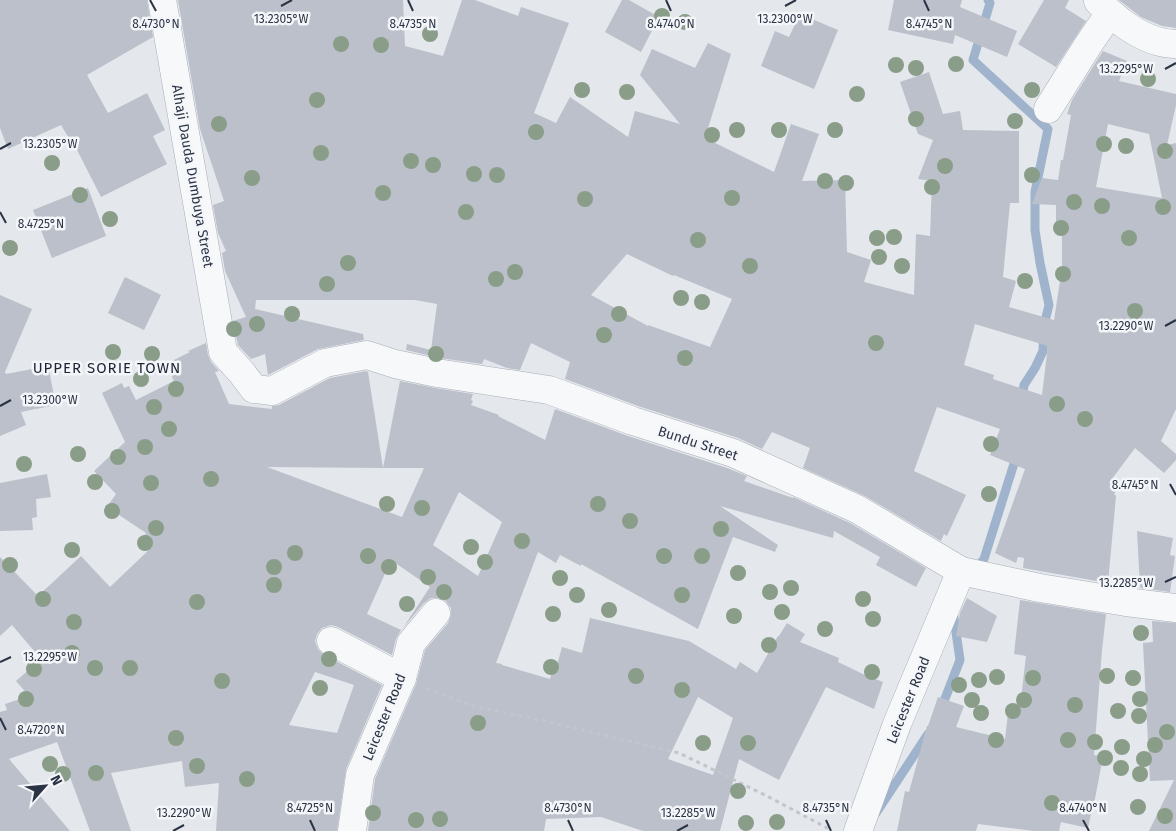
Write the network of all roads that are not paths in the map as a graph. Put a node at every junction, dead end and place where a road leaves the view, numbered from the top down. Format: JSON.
{"nodes":[{"id":1,"x":162,"y":0,"type":"edge"},
{"id":2,"x":1103,"y":7,"type":"edge"},
{"id":3,"x":1176,"y":44,"type":"edge"},
{"id":4,"x":1048,"y":109,"type":"dead end"},
{"id":5,"x":223,"y":352,"type":"joint"},
{"id":6,"x":961,"y":571,"type":"junction"},
{"id":7,"x":1176,"y":608,"type":"edge"},
{"id":8,"x":436,"y":613,"type":"dead end"},
{"id":9,"x":331,"y":641,"type":"dead end"},
{"id":10,"x":402,"y":678,"type":"junction"},
{"id":11,"x":352,"y":831,"type":"edge"},
{"id":12,"x":858,"y":831,"type":"edge"}],
"edges":[{"from":1,"to":5,"type":"street","name":"Alhaji Dauda Dumbuya Street"},
{"from":2,"to":3,"type":"street"},
{"from":2,"to":4,"type":"street"},
{"from":5,"to":6,"type":"street","name":"Bundu Street"},
{"from":6,"to":7,"type":"street","name":"Bundu Street"},
{"from":6,"to":12,"type":"street","name":"Leicester Road"},
{"from":8,"to":10,"type":"street","name":"Leicester Road"},
{"from":9,"to":10,"type":"street"},
{"from":10,"to":11,"type":"street","name":"Leicester Road"}]}
